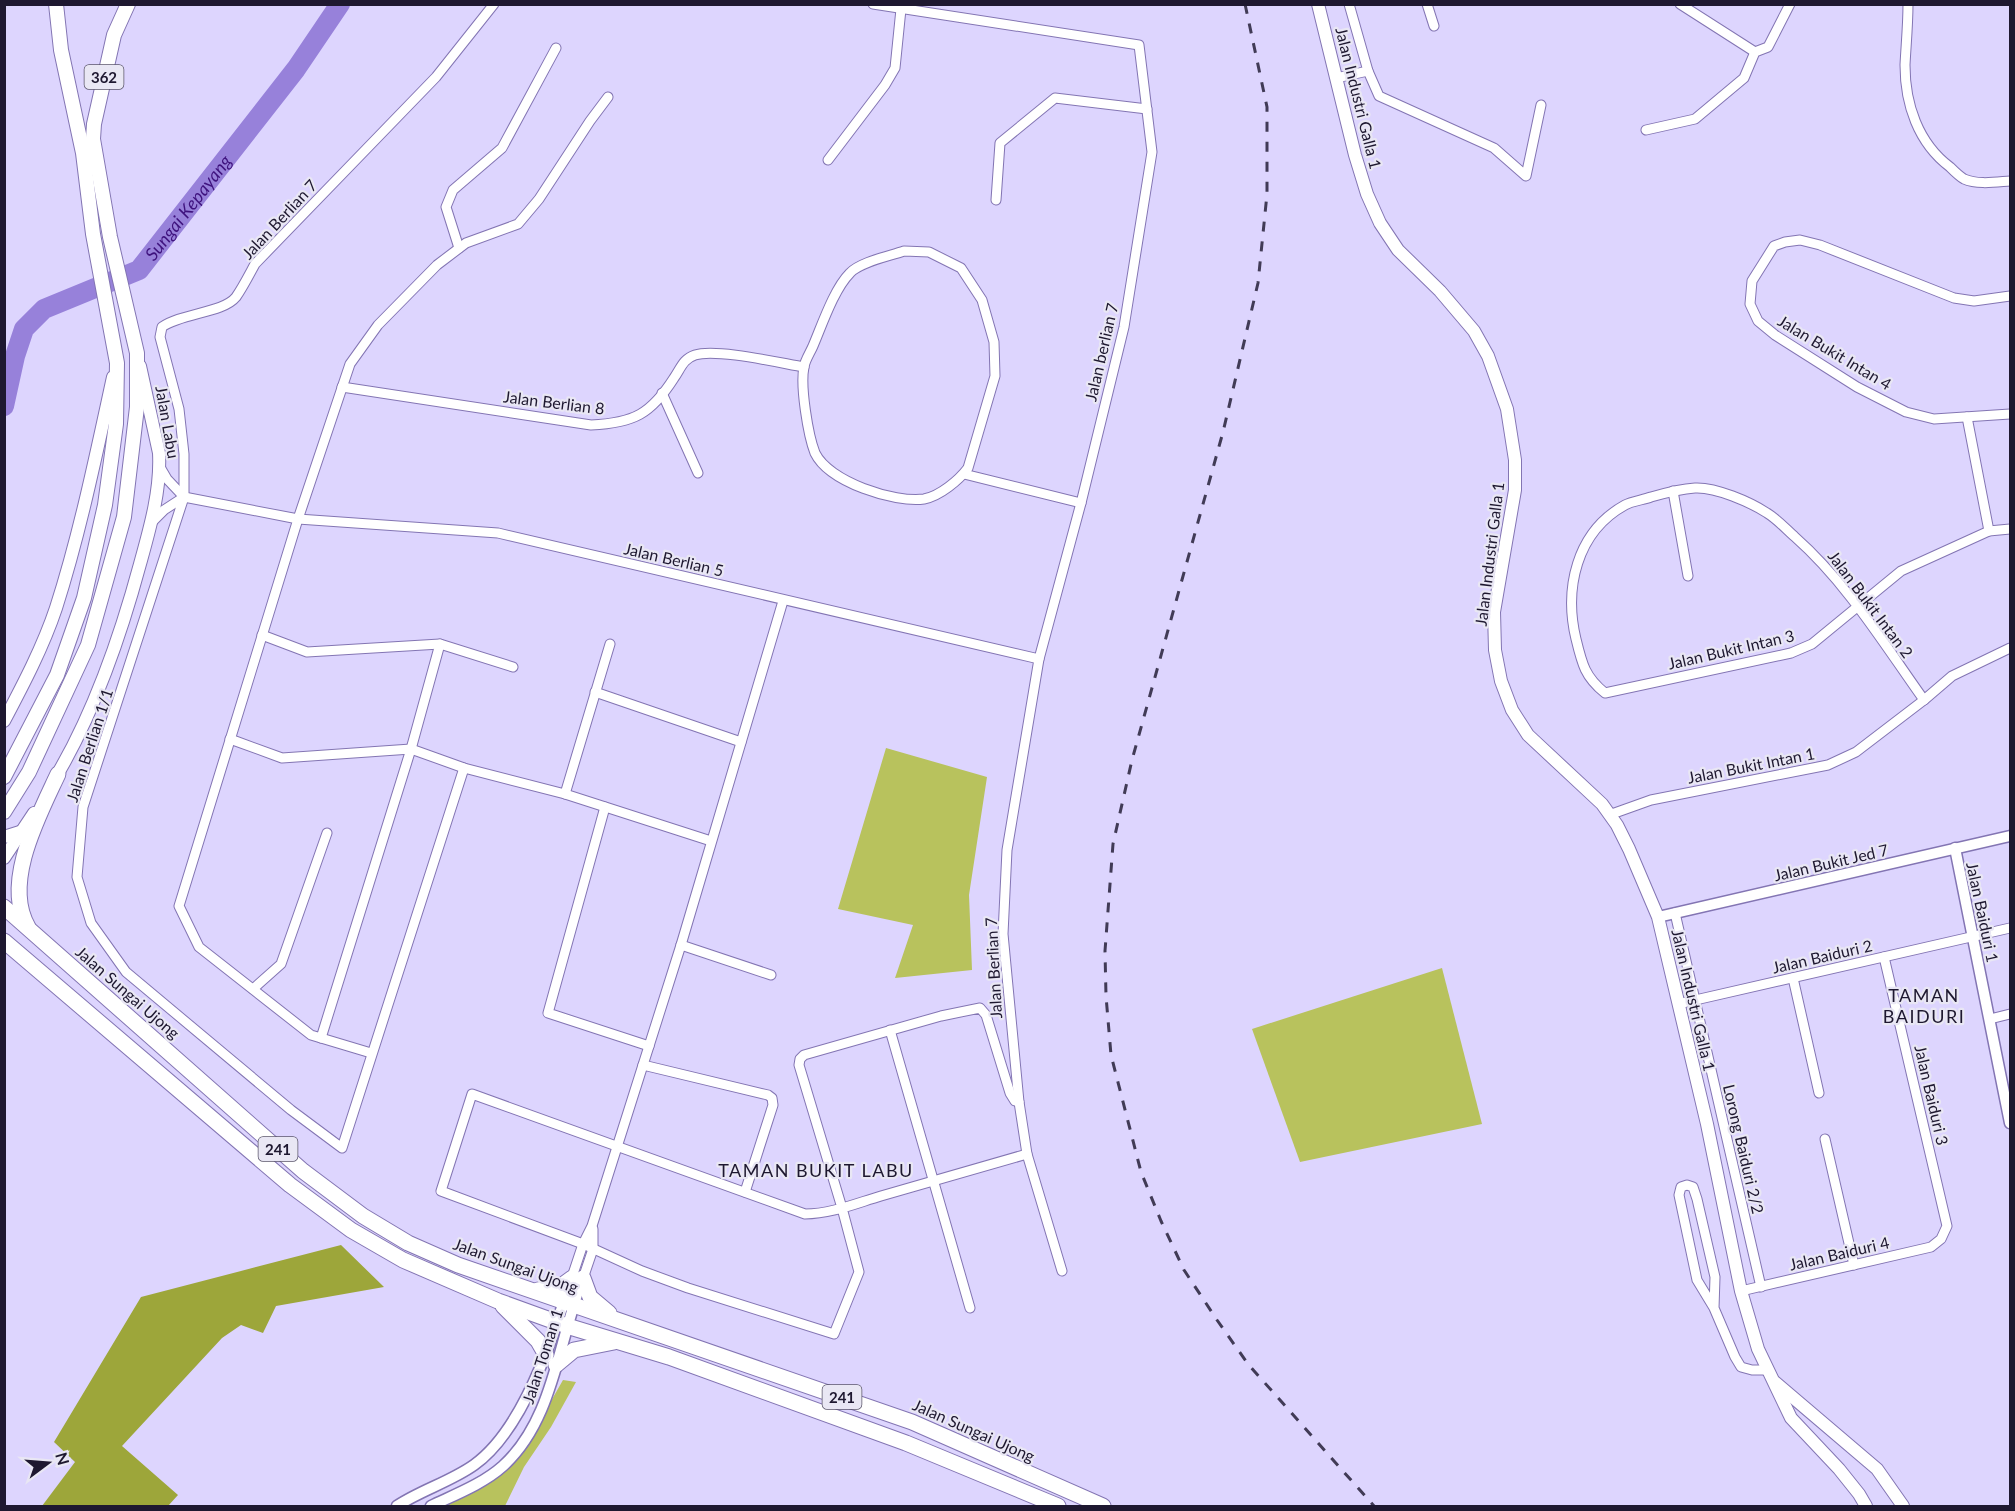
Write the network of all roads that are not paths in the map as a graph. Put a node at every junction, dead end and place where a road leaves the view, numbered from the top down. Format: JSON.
{"nodes":[{"id":1,"x":56,"y":4,"type":"edge"},
{"id":2,"x":128,"y":4,"type":"edge"},
{"id":3,"x":494,"y":4,"type":"edge"},
{"id":4,"x":873,"y":4,"type":"edge"},
{"id":5,"x":1318,"y":4,"type":"edge"},
{"id":6,"x":1349,"y":4,"type":"edge"},
{"id":7,"x":1427,"y":4,"type":"edge"},
{"id":8,"x":1680,"y":4,"type":"edge"},
{"id":9,"x":1790,"y":4,"type":"edge"},
{"id":10,"x":1908,"y":4,"type":"edge"},
{"id":11,"x":901,"y":9,"type":"junction"},
{"id":12,"x":1434,"y":26,"type":"dead end"},
{"id":13,"x":556,"y":48,"type":"dead end"},
{"id":14,"x":1755,"y":52,"type":"junction"},
{"id":15,"x":1368,"y":71,"type":"junction"},
{"id":16,"x":1336,"y":78,"type":"junction"},
{"id":17,"x":608,"y":98,"type":"dead end"},
{"id":18,"x":1541,"y":105,"type":"dead end"},
{"id":19,"x":1147,"y":109,"type":"junction"},
{"id":20,"x":1646,"y":130,"type":"dead end"},
{"id":21,"x":828,"y":160,"type":"dead end"},
{"id":22,"x":2010,"y":181,"type":"edge"},
{"id":23,"x":996,"y":200,"type":"dead end"},
{"id":24,"x":459,"y":248,"type":"junction"},
{"id":25,"x":2010,"y":296,"type":"edge"},
{"id":26,"x":137,"y":353,"type":"junction"},
{"id":27,"x":117,"y":363,"type":"junction"},
{"id":28,"x":804,"y":367,"type":"junction"},
{"id":29,"x":342,"y":387,"type":"junction"},
{"id":30,"x":662,"y":393,"type":"junction"},
{"id":31,"x":2010,"y":414,"type":"edge"},
{"id":32,"x":1967,"y":417,"type":"junction"},
{"id":33,"x":160,"y":467,"type":"junction"},
{"id":34,"x":698,"y":472,"type":"dead end"},
{"id":35,"x":964,"y":474,"type":"junction"},
{"id":36,"x":1673,"y":491,"type":"junction"},
{"id":37,"x":184,"y":496,"type":"junction"},
{"id":38,"x":1081,"y":503,"type":"junction"},
{"id":39,"x":298,"y":519,"type":"junction"},
{"id":40,"x":152,"y":522,"type":"junction"},
{"id":41,"x":2010,"y":529,"type":"edge"},
{"id":42,"x":1989,"y":531,"type":"junction"},
{"id":43,"x":1688,"y":576,"type":"dead end"},
{"id":44,"x":783,"y":601,"type":"junction"},
{"id":45,"x":1857,"y":606,"type":"junction"},
{"id":46,"x":262,"y":635,"type":"junction"},
{"id":47,"x":440,"y":644,"type":"junction"},
{"id":48,"x":610,"y":644,"type":"dead end"},
{"id":49,"x":2010,"y":648,"type":"edge"},
{"id":50,"x":1039,"y":659,"type":"junction"},
{"id":51,"x":513,"y":667,"type":"dead end"},
{"id":52,"x":595,"y":692,"type":"junction"},
{"id":53,"x":1605,"y":693,"type":"joint"},
{"id":54,"x":1924,"y":700,"type":"junction"},
{"id":55,"x":4,"y":721,"type":"edge"},
{"id":56,"x":230,"y":739,"type":"junction"},
{"id":57,"x":741,"y":742,"type":"junction"},
{"id":58,"x":411,"y":749,"type":"junction"},
{"id":59,"x":464,"y":768,"type":"junction"},
{"id":60,"x":58,"y":774,"type":"junction"},
{"id":61,"x":4,"y":777,"type":"edge"},
{"id":62,"x":565,"y":794,"type":"junction"},
{"id":63,"x":605,"y":807,"type":"junction"},
{"id":64,"x":4,"y":812,"type":"edge"},
{"id":65,"x":1609,"y":815,"type":"junction"},
{"id":66,"x":23,"y":831,"type":"junction"},
{"id":67,"x":327,"y":833,"type":"dead end"},
{"id":68,"x":2010,"y":836,"type":"edge"},
{"id":69,"x":4,"y":837,"type":"edge"},
{"id":70,"x":711,"y":841,"type":"junction"},
{"id":71,"x":1955,"y":849,"type":"junction"},
{"id":72,"x":4,"y":858,"type":"edge"},
{"id":73,"x":4,"y":907,"type":"edge"},
{"id":74,"x":1675,"y":913,"type":"junction"},
{"id":75,"x":1658,"y":917,"type":"junction"},
{"id":76,"x":2010,"y":928,"type":"edge"},
{"id":77,"x":31,"y":932,"type":"junction"},
{"id":78,"x":1973,"y":937,"type":"junction"},
{"id":79,"x":5,"y":942,"type":"edge"},
{"id":80,"x":681,"y":945,"type":"junction"},
{"id":81,"x":1884,"y":957,"type":"junction"},
{"id":82,"x":771,"y":975,"type":"dead end"},
{"id":83,"x":1792,"y":978,"type":"junction"},
{"id":84,"x":253,"y":989,"type":"junction"},
{"id":85,"x":1695,"y":1000,"type":"junction"},
{"id":86,"x":1678,"y":1004,"type":"junction"},
{"id":87,"x":2010,"y":1014,"type":"edge"},
{"id":88,"x":1990,"y":1019,"type":"junction"},
{"id":89,"x":890,"y":1030,"type":"junction"},
{"id":90,"x":321,"y":1038,"type":"junction"},
{"id":91,"x":649,"y":1046,"type":"junction"},
{"id":92,"x":371,"y":1053,"type":"junction"},
{"id":93,"x":643,"y":1065,"type":"junction"},
{"id":94,"x":1819,"y":1093,"type":"dead end"},
{"id":95,"x":2008,"y":1096,"type":"edge"},
{"id":96,"x":1019,"y":1102,"type":"junction"},
{"id":97,"x":2010,"y":1123,"type":"edge"},
{"id":98,"x":1825,"y":1139,"type":"dead end"},
{"id":99,"x":618,"y":1145,"type":"junction"},
{"id":100,"x":1028,"y":1154,"type":"junction"},
{"id":101,"x":933,"y":1181,"type":"junction"},
{"id":102,"x":745,"y":1192,"type":"junction"},
{"id":103,"x":842,"y":1208,"type":"junction"},
{"id":104,"x":592,"y":1226,"type":"junction"},
{"id":105,"x":1941,"y":1239,"type":"joint"},
{"id":106,"x":583,"y":1244,"type":"junction"},
{"id":107,"x":593,"y":1249,"type":"junction"},
{"id":108,"x":1854,"y":1265,"type":"junction"},
{"id":109,"x":1062,"y":1271,"type":"dead end"},
{"id":110,"x":578,"y":1278,"type":"junction"},
{"id":111,"x":1761,"y":1287,"type":"junction"},
{"id":112,"x":532,"y":1290,"type":"junction"},
{"id":113,"x":1741,"y":1291,"type":"junction"},
{"id":114,"x":498,"y":1301,"type":"junction"},
{"id":115,"x":569,"y":1303,"type":"junction"},
{"id":116,"x":970,"y":1308,"type":"dead end"},
{"id":117,"x":1714,"y":1308,"type":"junction"},
{"id":118,"x":614,"y":1318,"type":"junction"},
{"id":119,"x":562,"y":1324,"type":"junction"},
{"id":120,"x":617,"y":1341,"type":"junction"},
{"id":121,"x":551,"y":1360,"type":"junction"},
{"id":122,"x":1770,"y":1375,"type":"junction"},
{"id":123,"x":397,"y":1506,"type":"edge"},
{"id":124,"x":434,"y":1506,"type":"edge"},
{"id":125,"x":1058,"y":1506,"type":"edge"},
{"id":126,"x":1103,"y":1506,"type":"edge"},
{"id":127,"x":1866,"y":1506,"type":"edge"},
{"id":128,"x":1903,"y":1506,"type":"edge"}],
"edges":[{"from":1,"to":27,"type":"main road","number":"362"},
{"from":2,"to":26,"type":"main road","name":"Jalan Labu","number":"362"},
{"from":3,"to":37,"type":"street","name":"Jalan Berlian 7"},
{"from":4,"to":11,"type":"street"},
{"from":5,"to":16,"type":"main road","name":"Jalan Industri Galla 1"},
{"from":6,"to":15,"type":"street"},
{"from":7,"to":12,"type":"street"},
{"from":8,"to":14,"type":"street"},
{"from":9,"to":14,"type":"street"},
{"from":10,"to":22,"type":"street"},
{"from":11,"to":19,"type":"street","name":"Jalan berlian 7"},
{"from":11,"to":21,"type":"street"},
{"from":13,"to":24,"type":"street"},
{"from":14,"to":20,"type":"street"},
{"from":15,"to":16,"type":"street"},
{"from":15,"to":18,"type":"street"},
{"from":16,"to":65,"type":"main road","name":"Jalan Industri Galla 1"},
{"from":17,"to":24,"type":"street"},
{"from":19,"to":23,"type":"street"},
{"from":19,"to":38,"type":"street","name":"Jalan berlian 7"},
{"from":24,"to":29,"type":"street"},
{"from":25,"to":32,"type":"street","name":"Jalan Bukit Intan 4"},
{"from":26,"to":33,"type":"main road","name":"Jalan Labu","number":"362"},
{"from":26,"to":64,"type":"main road"},
{"from":27,"to":55,"type":"main road","number":"362"},
{"from":27,"to":61,"type":"main road"},
{"from":28,"to":30,"type":"street","name":"Jalan Berlian 8"},
{"from":28,"to":35,"type":"street"},
{"from":28,"to":35,"type":"street"},
{"from":29,"to":30,"type":"street","name":"Jalan Berlian 8"},
{"from":29,"to":39,"type":"street"},
{"from":30,"to":34,"type":"street"},
{"from":31,"to":32,"type":"street","name":"Jalan Bukit Intan 4"},
{"from":32,"to":42,"type":"street"},
{"from":33,"to":37,"type":"street"},
{"from":33,"to":40,"type":"main road","name":"Jalan Labu","number":"362"},
{"from":35,"to":38,"type":"street"},
{"from":36,"to":43,"type":"street"},
{"from":36,"to":45,"type":"street","name":"Jalan Bukit Intan 2"},
{"from":36,"to":53,"type":"street","name":"Jalan Bukit Intan 2"},
{"from":37,"to":39,"type":"street","name":"Jalan Berlian 5"},
{"from":37,"to":40,"type":"street"},
{"from":37,"to":92,"type":"street","name":"Jalan Berlian 1/1"},
{"from":38,"to":50,"type":"street","name":"Jalan berlian 7"},
{"from":39,"to":44,"type":"street","name":"Jalan Berlian 5"},
{"from":39,"to":46,"type":"street"},
{"from":40,"to":60,"type":"main road","name":"Jalan Labu","number":"362"},
{"from":41,"to":42,"type":"street","name":"Jalan Bukit Intan 3"},
{"from":42,"to":45,"type":"street","name":"Jalan Bukit Intan 3"},
{"from":44,"to":50,"type":"street","name":"Jalan Berlian 5"},
{"from":44,"to":57,"type":"street"},
{"from":45,"to":53,"type":"street","name":"Jalan Bukit Intan 3"},
{"from":45,"to":54,"type":"street","name":"Jalan Bukit Intan 2"},
{"from":46,"to":47,"type":"street"},
{"from":46,"to":56,"type":"street"},
{"from":47,"to":51,"type":"street"},
{"from":47,"to":58,"type":"street"},
{"from":48,"to":52,"type":"street"},
{"from":49,"to":54,"type":"street","name":"Jalan Bukit Intan 1"},
{"from":50,"to":96,"type":"street","name":"Jalan Berlian 7"},
{"from":52,"to":57,"type":"street"},
{"from":52,"to":62,"type":"street"},
{"from":54,"to":65,"type":"street","name":"Jalan Bukit Intan 1"},
{"from":56,"to":58,"type":"street"},
{"from":56,"to":84,"type":"street"},
{"from":57,"to":70,"type":"street"},
{"from":58,"to":59,"type":"street"},
{"from":58,"to":90,"type":"street"},
{"from":59,"to":62,"type":"street"},
{"from":59,"to":92,"type":"street"},
{"from":60,"to":66,"type":"main road","name":"Jalan Labu","number":"362"},
{"from":60,"to":77,"type":"highway"},
{"from":62,"to":63,"type":"street"},
{"from":63,"to":70,"type":"street"},
{"from":63,"to":91,"type":"street"},
{"from":65,"to":75,"type":"main road","name":"Jalan Industri Galla 1"},
{"from":66,"to":69,"type":"main road"},
{"from":66,"to":72,"type":"main road","name":"Jalan Labu","number":"362"},
{"from":67,"to":84,"type":"street"},
{"from":68,"to":71,"type":"street","name":"Jalan Bukit Jed 7"},
{"from":70,"to":80,"type":"street"},
{"from":71,"to":74,"type":"street","name":"Jalan Bukit Jed 7"},
{"from":71,"to":78,"type":"street","name":"Jalan Baiduri 1"},
{"from":73,"to":77,"type":"highway","name":"Jalan Sungai Ujong","number":"241"},
{"from":74,"to":75,"type":"street","name":"Jalan Bukit Jed 7"},
{"from":74,"to":85,"type":"street","name":"Lorong Baiduri 2/2"},
{"from":75,"to":86,"type":"main road","name":"Jalan Industri Galla 1"},
{"from":76,"to":78,"type":"street","name":"Jalan Baiduri 2"},
{"from":77,"to":112,"type":"highway","name":"Jalan Sungai Ujong","number":"241"},
{"from":78,"to":81,"type":"street","name":"Jalan Baiduri 2"},
{"from":78,"to":88,"type":"street","name":"Jalan Baiduri 1"},
{"from":79,"to":114,"type":"highway","number":"241"},
{"from":80,"to":82,"type":"street"},
{"from":80,"to":91,"type":"street"},
{"from":81,"to":83,"type":"street","name":"Jalan Baiduri 2"},
{"from":81,"to":105,"type":"street","name":"Jalan Baiduri 3"},
{"from":83,"to":85,"type":"street","name":"Jalan Baiduri 2"},
{"from":83,"to":94,"type":"street"},
{"from":84,"to":90,"type":"street"},
{"from":85,"to":86,"type":"street","name":"Jalan Baiduri 2"},
{"from":85,"to":111,"type":"street","name":"Lorong Baiduri 2/2"},
{"from":86,"to":113,"type":"main road","name":"Jalan Industri Galla 1"},
{"from":87,"to":88,"type":"street"},
{"from":88,"to":95,"type":"street","name":"Jalan Baiduri 1"},
{"from":89,"to":96,"type":"street"},
{"from":89,"to":101,"type":"street"},
{"from":89,"to":103,"type":"street"},
{"from":90,"to":92,"type":"street"},
{"from":91,"to":93,"type":"street"},
{"from":93,"to":99,"type":"street"},
{"from":93,"to":102,"type":"street"},
{"from":95,"to":97,"type":"street","name":"Jalan Baiduri 1"},
{"from":96,"to":100,"type":"street","name":"Jalan Berlian 7"},
{"from":98,"to":108,"type":"street"},
{"from":99,"to":102,"type":"street"},
{"from":99,"to":104,"type":"street"},
{"from":99,"to":106,"type":"street"},
{"from":100,"to":101,"type":"street"},
{"from":100,"to":109,"type":"street","name":"Jalan Berlian 7"},
{"from":101,"to":103,"type":"street"},
{"from":101,"to":116,"type":"street"},
{"from":102,"to":103,"type":"street"},
{"from":103,"to":107,"type":"street"},
{"from":104,"to":106,"type":"street"},
{"from":104,"to":107,"type":"street"},
{"from":105,"to":108,"type":"street","name":"Jalan Baiduri 4"},
{"from":106,"to":107,"type":"street"},
{"from":106,"to":110,"type":"street"},
{"from":107,"to":110,"type":"street"},
{"from":108,"to":111,"type":"street","name":"Jalan Baiduri 4"},
{"from":110,"to":112,"type":"highway"},
{"from":110,"to":115,"type":"street"},
{"from":110,"to":118,"type":"highway"},
{"from":111,"to":113,"type":"street","name":"Jalan Baiduri 4"},
{"from":112,"to":115,"type":"highway","name":"Jalan Sungai Ujong","number":"241"},
{"from":113,"to":122,"type":"main road","name":"Jalan Industri Galla 1"},
{"from":114,"to":119,"type":"highway","number":"241"},
{"from":114,"to":121,"type":"highway"},
{"from":115,"to":118,"type":"highway","name":"Jalan Sungai Ujong","number":"241"},
{"from":115,"to":119,"type":"street","name":"Jalan Toman 1"},
{"from":117,"to":117,"type":"street"},
{"from":117,"to":122,"type":"street"},
{"from":118,"to":126,"type":"highway","name":"Jalan Sungai Ujong","number":"241"},
{"from":119,"to":120,"type":"highway","number":"241"},
{"from":119,"to":121,"type":"street","name":"Jalan Toman 1"},
{"from":120,"to":121,"type":"highway"},
{"from":120,"to":125,"type":"highway","number":"241"},
{"from":121,"to":123,"type":"street","name":"Jalan Toman 1"},
{"from":121,"to":124,"type":"street","name":"Jalan Toman 1"},
{"from":122,"to":127,"type":"main road","name":"Jalan Industri Galla 1"},
{"from":122,"to":128,"type":"main road"}]}
